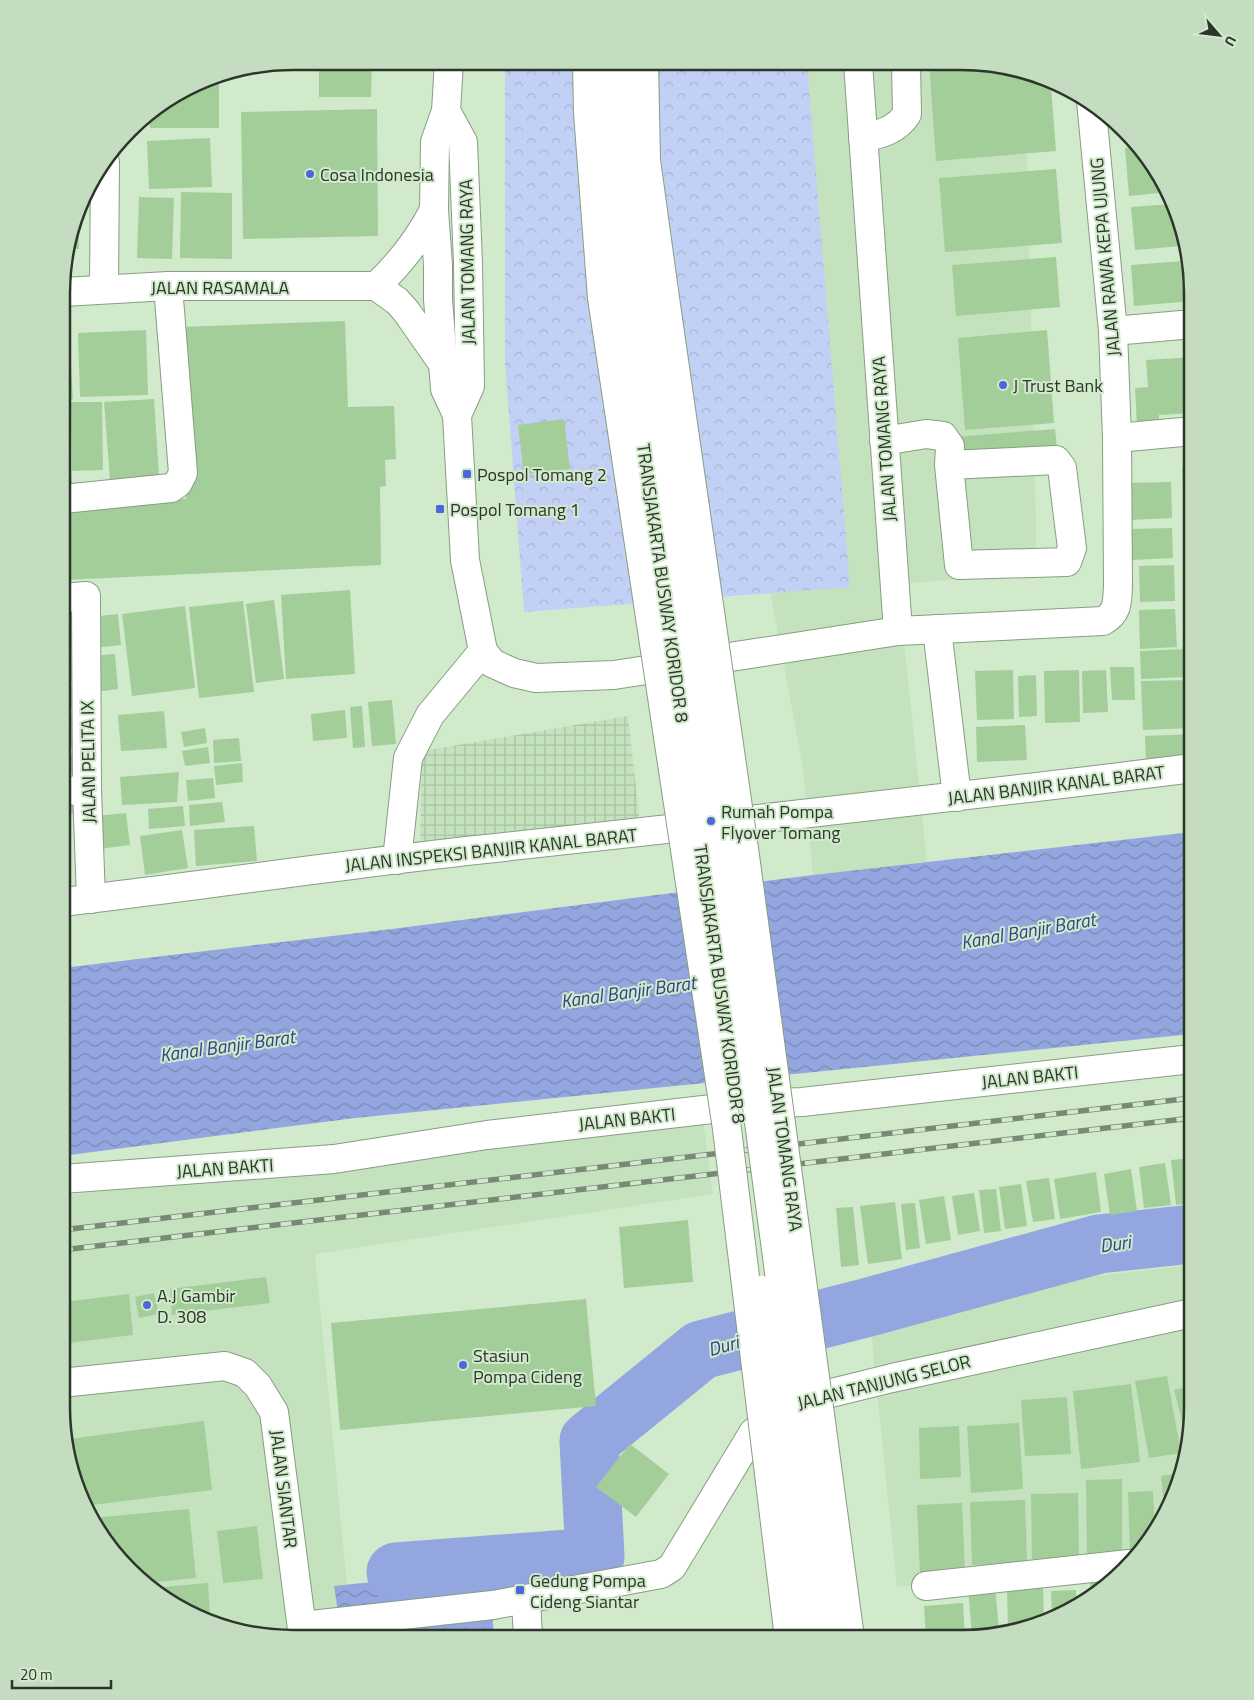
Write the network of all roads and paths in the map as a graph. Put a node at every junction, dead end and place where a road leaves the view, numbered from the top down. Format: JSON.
{"nodes":[{"id":1,"x":449,"y":70,"type":"edge"},
{"id":2,"x":587,"y":70,"type":"edge"},
{"id":3,"x":602,"y":70,"type":"edge"},
{"id":4,"x":624,"y":70,"type":"edge"},
{"id":5,"x":644,"y":70,"type":"edge"},
{"id":6,"x":858,"y":70,"type":"edge"},
{"id":7,"x":906,"y":70,"type":"edge"},
{"id":8,"x":446,"y":111,"type":"junction"},
{"id":9,"x":1092,"y":113,"type":"edge"},
{"id":10,"x":863,"y":138,"type":"junction"},
{"id":11,"x":104,"y":175,"type":"edge"},
{"id":12,"x":434,"y":210,"type":"junction"},
{"id":13,"x":468,"y":263,"type":"junction"},
{"id":14,"x":438,"y":265,"type":"junction"},
{"id":15,"x":396,"y":267,"type":"junction"},
{"id":16,"x":168,"y":286,"type":"junction"},
{"id":17,"x":104,"y":288,"type":"junction"},
{"id":18,"x":70,"y":291,"type":"edge"},
{"id":19,"x":386,"y":293,"type":"junction"},
{"id":20,"x":634,"y":295,"type":"junction"},
{"id":21,"x":467,"y":298,"type":"junction"},
{"id":22,"x":438,"y":299,"type":"junction"},
{"id":23,"x":1184,"y":325,"type":"edge"},
{"id":24,"x":1112,"y":331,"type":"junction"},
{"id":25,"x":443,"y":364,"type":"junction"},
{"id":26,"x":457,"y":415,"type":"junction"},
{"id":27,"x":1184,"y":432,"type":"edge"},
{"id":28,"x":1117,"y":438,"type":"junction"},
{"id":29,"x":884,"y":441,"type":"junction"},
{"id":30,"x":949,"y":466,"type":"junction"},
{"id":31,"x":70,"y":498,"type":"edge"},
{"id":32,"x":74,"y":597,"type":"edge"},
{"id":33,"x":937,"y":629,"type":"junction"},
{"id":34,"x":898,"y":631,"type":"junction"},
{"id":35,"x":483,"y":652,"type":"junction"},
{"id":36,"x":1184,"y":769,"type":"edge"},
{"id":37,"x":75,"y":790,"type":"edge"},
{"id":38,"x":956,"y":797,"type":"junction"},
{"id":39,"x":920,"y":802,"type":"joint"},
{"id":40,"x":397,"y":860,"type":"junction"},
{"id":41,"x":91,"y":899,"type":"junction"},
{"id":42,"x":70,"y":901,"type":"edge"},
{"id":43,"x":1184,"y":1061,"type":"edge"},
{"id":44,"x":70,"y":1179,"type":"edge"},
{"id":45,"x":1184,"y":1315,"type":"edge"},
{"id":46,"x":70,"y":1382,"type":"edge"},
{"id":47,"x":1119,"y":1565,"type":"edge"},
{"id":48,"x":926,"y":1586,"type":"dead end"},
{"id":49,"x":526,"y":1599,"type":"junction"},
{"id":50,"x":307,"y":1629,"type":"edge"},
{"id":51,"x":528,"y":1630,"type":"edge"},
{"id":52,"x":788,"y":1630,"type":"edge"},
{"id":53,"x":806,"y":1630,"type":"edge"},
{"id":54,"x":827,"y":1630,"type":"edge"},
{"id":55,"x":849,"y":1630,"type":"edge"}],
"edges":[{"from":1,"to":8,"type":"street","name":"JALAN TOMANG RAYA"},
{"from":2,"to":20,"type":"street","name":"JALAN TOMANG RAYA"},
{"from":3,"to":20,"type":"street","name":"TRANSJAKARTA BUSWAY KORIDOR 8"},
{"from":4,"to":20,"type":"street","name":"TRANSJAKARTA BUSWAY KORIDOR 8"},
{"from":5,"to":20,"type":"street","name":"JALAN TOMANG RAYA"},
{"from":6,"to":10,"type":"street","name":"JALAN TOMANG RAYA"},
{"from":7,"to":10,"type":"street"},
{"from":8,"to":12,"type":"street","name":"JALAN TOMANG RAYA"},
{"from":8,"to":13,"type":"street","name":"JALAN TOMANG RAYA"},
{"from":9,"to":24,"type":"street","name":"JALAN RAWA KEPA UJUNG"},
{"from":10,"to":29,"type":"street","name":"JALAN TOMANG RAYA"},
{"from":11,"to":17,"type":"street"},
{"from":12,"to":14,"type":"street","name":"JALAN TOMANG RAYA"},
{"from":12,"to":15,"type":"street"},
{"from":13,"to":14,"type":"street"},
{"from":13,"to":21,"type":"street","name":"JALAN TOMANG RAYA"},
{"from":14,"to":15,"type":"street"},
{"from":14,"to":22,"type":"street","name":"JALAN TOMANG RAYA"},
{"from":15,"to":19,"type":"street"},
{"from":16,"to":17,"type":"street","name":"JALAN RASAMALA"},
{"from":16,"to":19,"type":"street","name":"JALAN RASAMALA"},
{"from":16,"to":31,"type":"street"},
{"from":17,"to":18,"type":"street","name":"JALAN RASAMALA"},
{"from":19,"to":22,"type":"street","name":"JALAN RASAMALA"},
{"from":19,"to":25,"type":"street"},
{"from":20,"to":52,"type":"street","name":"JALAN TOMANG RAYA","bridge":true},
{"from":20,"to":53,"type":"street","name":"TRANSJAKARTA BUSWAY KORIDOR 8","bridge":true},
{"from":20,"to":54,"type":"street","name":"TRANSJAKARTA BUSWAY KORIDOR 8","bridge":true},
{"from":20,"to":55,"type":"street","name":"JALAN TOMANG RAYA","bridge":true},
{"from":21,"to":22,"type":"street","name":"JALAN RASAMALA"},
{"from":21,"to":26,"type":"street","name":"JALAN TOMANG RAYA"},
{"from":22,"to":25,"type":"street","name":"JALAN TOMANG RAYA"},
{"from":23,"to":24,"type":"street"},
{"from":24,"to":28,"type":"street","name":"JALAN RAWA KEPA UJUNG"},
{"from":25,"to":26,"type":"street","name":"JALAN TOMANG RAYA"},
{"from":26,"to":35,"type":"street","name":"JALAN TOMANG RAYA"},
{"from":27,"to":28,"type":"street"},
{"from":28,"to":33,"type":"street","name":"JALAN RAWA KEPA UJUNG"},
{"from":29,"to":30,"type":"street"},
{"from":29,"to":34,"type":"street","name":"JALAN TOMANG RAYA"},
{"from":30,"to":30,"type":"street"},
{"from":32,"to":37,"type":"street","name":"JALAN PELITA IX"},
{"from":33,"to":34,"type":"street","name":"JALAN RAWA KEPA UJUNG"},
{"from":33,"to":38,"type":"street"},
{"from":34,"to":35,"type":"street"},
{"from":35,"to":40,"type":"street"},
{"from":36,"to":38,"type":"street","name":"JALAN BANJIR KANAL BARAT"},
{"from":37,"to":41,"type":"street","name":"JALAN PELITA IX"},
{"from":38,"to":39,"type":"street","name":"JALAN BANJIR KANAL BARAT"},
{"from":39,"to":40,"type":"street","name":"JALAN INSPEKSI BANJIR KANAL BARAT"},
{"from":40,"to":41,"type":"street","name":"JALAN INSPEKSI BANJIR KANAL BARAT"},
{"from":41,"to":42,"type":"street","name":"JALAN INSPEKSI BANJIR KANAL BARAT"},
{"from":43,"to":44,"type":"street","name":"JALAN BAKTI"},
{"from":45,"to":49,"type":"street","name":"JALAN TANJUNG SELOR"},
{"from":46,"to":50,"type":"street","name":"JALAN SIANTAR"},
{"from":47,"to":48,"type":"street"},
{"from":49,"to":50,"type":"street","name":"JALAN TANJUNG SELOR"},
{"from":49,"to":51,"type":"street"}]}
